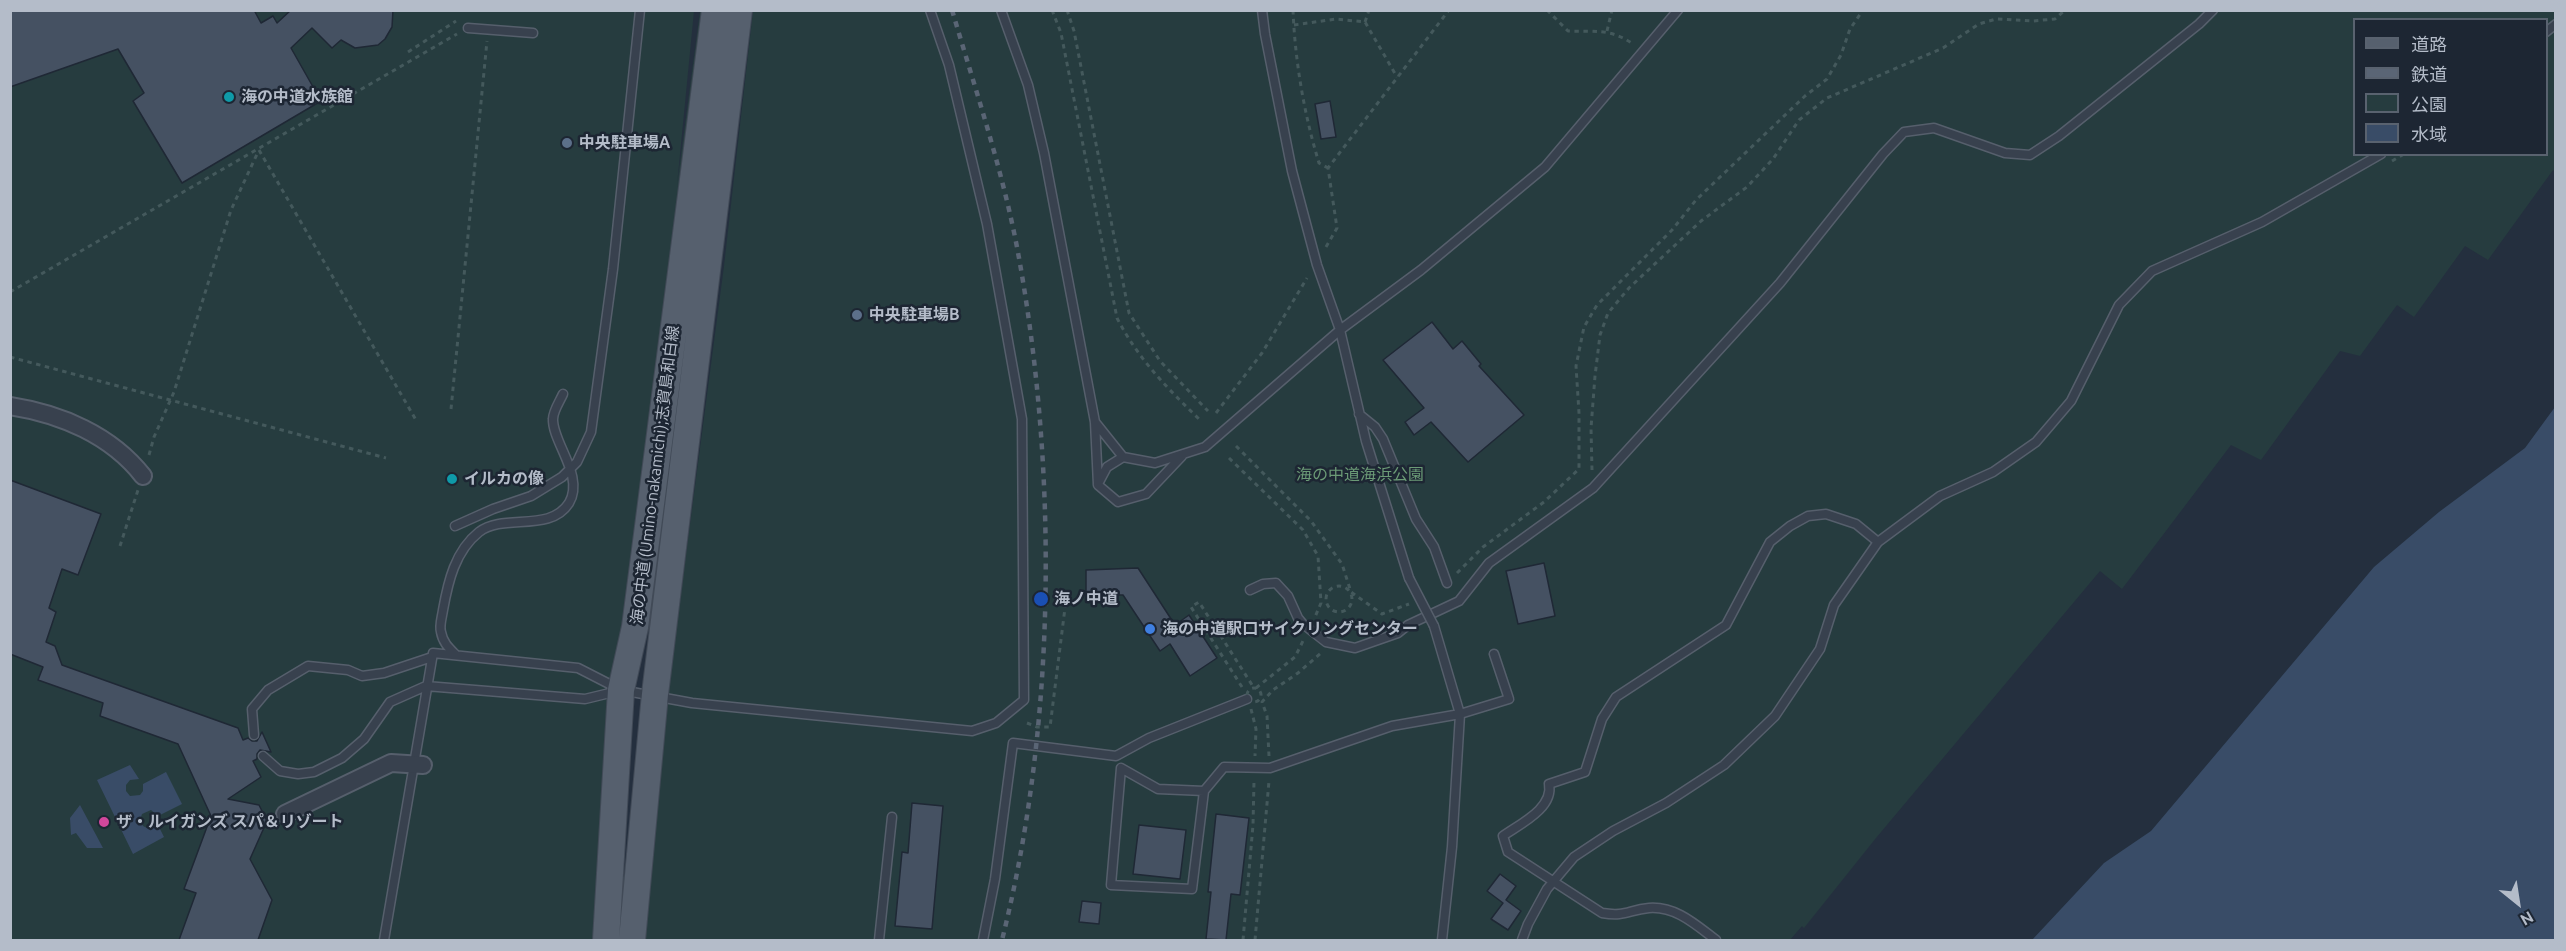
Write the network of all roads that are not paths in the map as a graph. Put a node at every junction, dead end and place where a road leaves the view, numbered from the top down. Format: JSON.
{"nodes":[{"id":1,"x":640,"y":10,"type":"edge"},
{"id":2,"x":715,"y":10,"type":"edge"},
{"id":3,"x":739,"y":10,"type":"edge"},
{"id":4,"x":930,"y":10,"type":"edge"},
{"id":5,"x":1001,"y":10,"type":"edge"},
{"id":6,"x":1262,"y":10,"type":"edge"},
{"id":7,"x":1678,"y":10,"type":"edge"},
{"id":8,"x":2213,"y":10,"type":"edge"},
{"id":9,"x":468,"y":28,"type":"road end"},
{"id":10,"x":533,"y":33,"type":"dead end"},
{"id":11,"x":2378,"y":156,"type":"edge"},
{"id":12,"x":1340,"y":330,"type":"junction"},
{"id":13,"x":563,"y":394,"type":"dead end"},
{"id":14,"x":10,"y":406,"type":"edge"},
{"id":15,"x":1359,"y":414,"type":"junction"},
{"id":16,"x":1095,"y":423,"type":"junction"},
{"id":17,"x":1182,"y":456,"type":"junction"},
{"id":18,"x":1123,"y":457,"type":"junction"},
{"id":19,"x":570,"y":469,"type":"junction"},
{"id":20,"x":142,"y":477,"type":"road end"},
{"id":21,"x":1098,"y":485,"type":"junction"},
{"id":22,"x":455,"y":526,"type":"dead end"},
{"id":23,"x":1878,"y":542,"type":"junction"},
{"id":24,"x":1447,"y":583,"type":"road end"},
{"id":25,"x":1250,"y":590,"type":"dead end"},
{"id":26,"x":1494,"y":654,"type":"dead end"},
{"id":27,"x":432,"y":655,"type":"junction"},
{"id":28,"x":456,"y":655,"type":"junction"},
{"id":29,"x":426,"y":686,"type":"junction"},
{"id":30,"x":621,"y":690,"type":"junction"},
{"id":31,"x":655,"y":694,"type":"junction"},
{"id":32,"x":1250,"y":699,"type":"road end"},
{"id":33,"x":1460,"y":714,"type":"junction"},
{"id":34,"x":254,"y":735,"type":"dead end"},
{"id":35,"x":263,"y":756,"type":"dead end"},
{"id":36,"x":1116,"y":756,"type":"junction"},
{"id":37,"x":419,"y":764,"type":"junction"},
{"id":38,"x":1121,"y":768,"type":"junction"},
{"id":39,"x":1204,"y":791,"type":"junction"},
{"id":40,"x":285,"y":814,"type":"dead end"},
{"id":41,"x":892,"y":817,"type":"dead end"},
{"id":42,"x":1554,"y":881,"type":"junction"},
{"id":43,"x":384,"y":940,"type":"edge"},
{"id":44,"x":606,"y":940,"type":"edge"},
{"id":45,"x":632,"y":940,"type":"edge"},
{"id":46,"x":879,"y":940,"type":"edge"},
{"id":47,"x":983,"y":940,"type":"edge"},
{"id":48,"x":1442,"y":940,"type":"edge"},
{"id":49,"x":1522,"y":940,"type":"edge"},
{"id":50,"x":1716,"y":940,"type":"edge"}],
"edges":[{"from":1,"to":19,"type":"lane"},
{"from":2,"to":30,"type":"main road","name":"海の中道 (Umino-nakamichi);志賀島和白線"},
{"from":3,"to":31,"type":"main road","name":"海の中道 (Umino-nakamichi);志賀島和白線"},
{"from":4,"to":31,"type":"lane"},
{"from":5,"to":16,"type":"lane"},
{"from":6,"to":12,"type":"lane"},
{"from":7,"to":12,"type":"lane"},
{"from":8,"to":25,"type":"lane"},
{"from":9,"to":10,"type":"lane"},
{"from":11,"to":23,"type":"lane"},
{"from":12,"to":15,"type":"lane"},
{"from":12,"to":17,"type":"lane"},
{"from":13,"to":19,"type":"lane"},
{"from":14,"to":20,"type":"street"},
{"from":15,"to":24,"type":"lane"},
{"from":15,"to":33,"type":"lane","bridge":true},
{"from":16,"to":18,"type":"lane"},
{"from":16,"to":21,"type":"lane"},
{"from":17,"to":18,"type":"lane"},
{"from":17,"to":21,"type":"lane"},
{"from":18,"to":21,"type":"lane"},
{"from":19,"to":22,"type":"lane"},
{"from":19,"to":28,"type":"lane"},
{"from":23,"to":42,"type":"lane"},
{"from":23,"to":42,"type":"lane"},
{"from":26,"to":33,"type":"lane"},
{"from":27,"to":28,"type":"lane"},
{"from":27,"to":29,"type":"lane"},
{"from":27,"to":34,"type":"lane"},
{"from":28,"to":30,"type":"lane"},
{"from":29,"to":30,"type":"lane"},
{"from":29,"to":35,"type":"lane"},
{"from":29,"to":37,"type":"lane"},
{"from":30,"to":31,"type":"lane"},
{"from":30,"to":44,"type":"main road","name":"海の中道 (Umino-nakamichi);志賀島和白線"},
{"from":31,"to":45,"type":"main road","name":"海の中道 (Umino-nakamichi);志賀島和白線"},
{"from":32,"to":36,"type":"lane"},
{"from":33,"to":39,"type":"lane"},
{"from":33,"to":48,"type":"lane"},
{"from":36,"to":38,"type":"lane"},
{"from":36,"to":47,"type":"lane"},
{"from":37,"to":40,"type":"street"},
{"from":37,"to":43,"type":"lane"},
{"from":38,"to":39,"type":"lane"},
{"from":38,"to":39,"type":"lane"},
{"from":41,"to":46,"type":"lane"},
{"from":42,"to":49,"type":"lane"},
{"from":42,"to":50,"type":"lane"}]}
